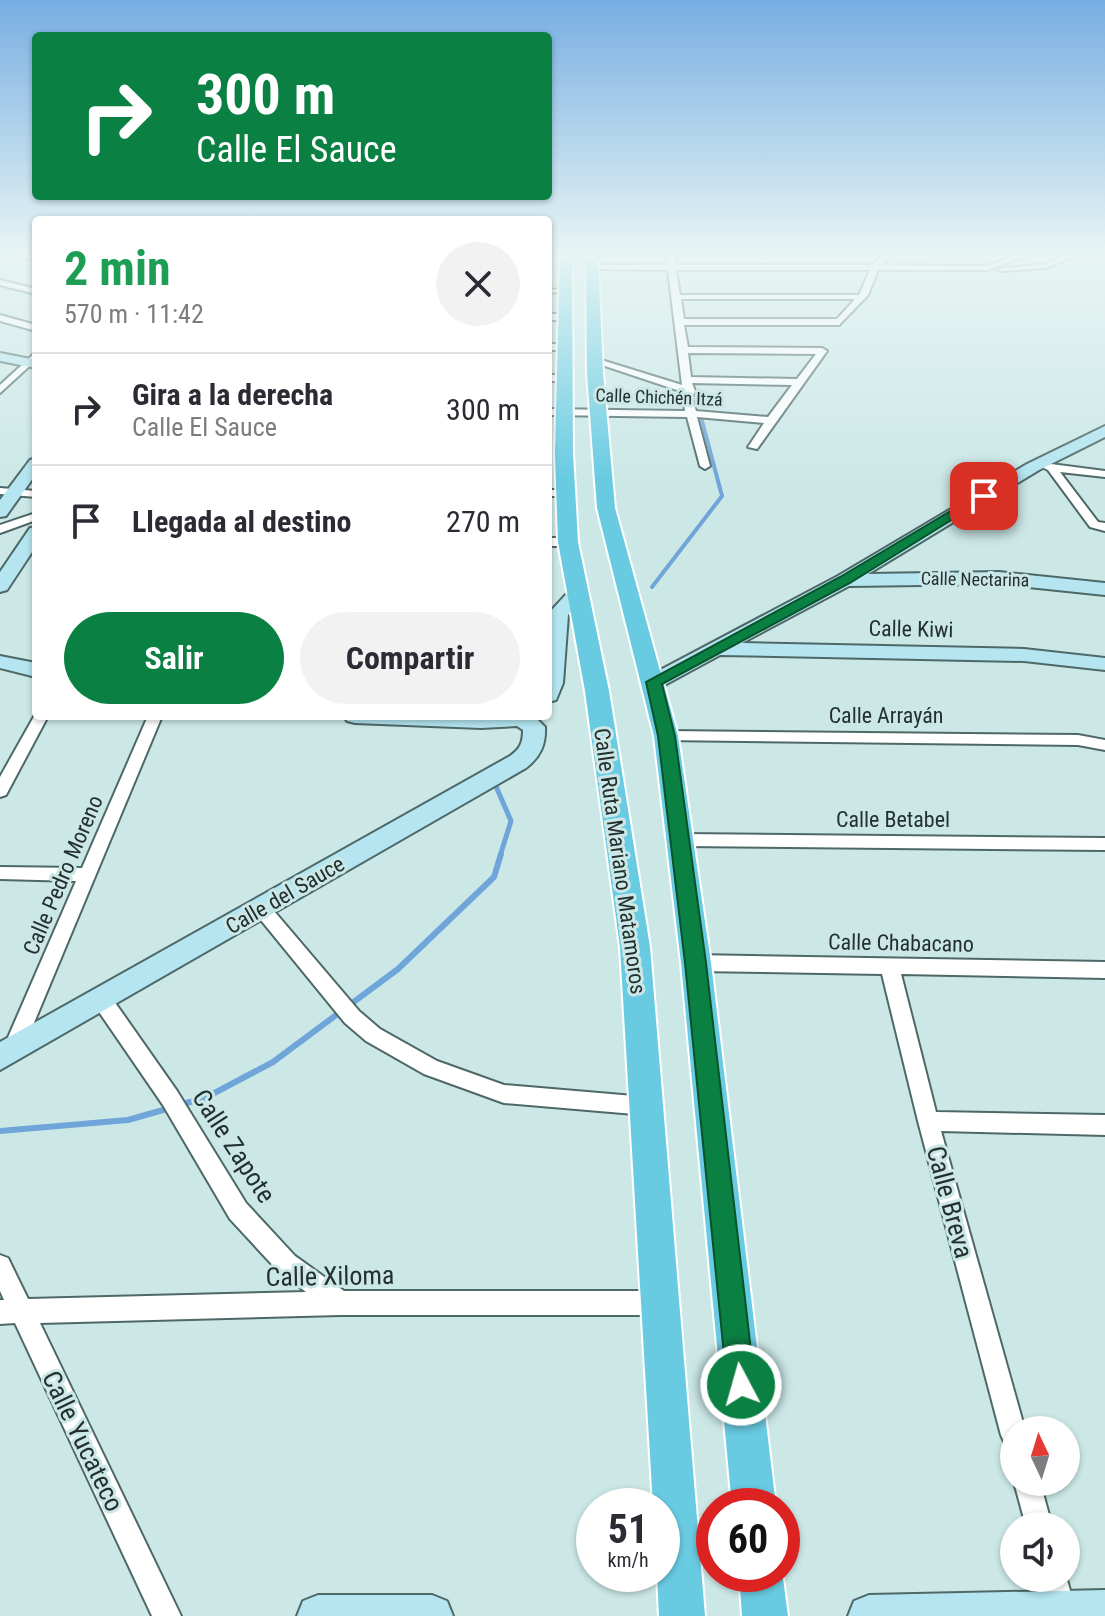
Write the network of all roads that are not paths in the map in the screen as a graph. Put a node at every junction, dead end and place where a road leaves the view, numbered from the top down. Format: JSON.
{"nodes":[{"id":1,"x":565,"y":327,"type":"edge"},
{"id":2,"x":594,"y":327,"type":"edge"},
{"id":3,"x":679,"y":327,"type":"edge"},
{"id":4,"x":552,"y":347,"type":"edge"},
{"id":5,"x":565,"y":347,"type":"junction"},
{"id":6,"x":682,"y":350,"type":"junction"},
{"id":7,"x":0,"y":357,"type":"edge"},
{"id":8,"x":32,"y":361,"type":"edge"},
{"id":9,"x":595,"y":361,"type":"junction"},
{"id":10,"x":32,"y":362,"type":"edge"},
{"id":11,"x":552,"y":380,"type":"edge"},
{"id":12,"x":802,"y":382,"type":"junction"},
{"id":13,"x":566,"y":386,"type":"junction"},
{"id":14,"x":689,"y":386,"type":"junction"},
{"id":15,"x":0,"y":390,"type":"edge"},
{"id":16,"x":598,"y":407,"type":"junction"},
{"id":17,"x":552,"y":412,"type":"edge"},
{"id":18,"x":565,"y":412,"type":"junction"},
{"id":19,"x":693,"y":414,"type":"junction"},
{"id":20,"x":769,"y":420,"type":"junction"},
{"id":21,"x":1105,"y":431,"type":"edge"},
{"id":22,"x":753,"y":447,"type":"dead end"},
{"id":23,"x":556,"y":453,"type":"edge"},
{"id":24,"x":705,"y":466,"type":"dead end"},
{"id":25,"x":1042,"y":467,"type":"junction"},
{"id":26,"x":32,"y":469,"type":"edge"},
{"id":27,"x":1105,"y":474,"type":"edge"},
{"id":28,"x":6,"y":493,"type":"edge"},
{"id":29,"x":32,"y":494,"type":"edge"},
{"id":30,"x":559,"y":495,"type":"edge"},
{"id":31,"x":606,"y":508,"type":"junction"},
{"id":32,"x":0,"y":512,"type":"edge"},
{"id":33,"x":32,"y":517,"type":"edge"},
{"id":34,"x":1100,"y":526,"type":"edge"},
{"id":35,"x":0,"y":529,"type":"edge"},
{"id":36,"x":32,"y":538,"type":"edge"},
{"id":37,"x":558,"y":542,"type":"edge"},
{"id":38,"x":845,"y":580,"type":"junction"},
{"id":39,"x":0,"y":586,"type":"edge"},
{"id":40,"x":1105,"y":589,"type":"edge"},
{"id":41,"x":578,"y":593,"type":"junction"},
{"id":42,"x":0,"y":646,"type":"edge"},
{"id":43,"x":715,"y":649,"type":"junction"},
{"id":44,"x":32,"y":653,"type":"edge"},
{"id":45,"x":0,"y":662,"type":"edge"},
{"id":46,"x":1105,"y":664,"type":"edge"},
{"id":47,"x":32,"y":669,"type":"edge"},
{"id":48,"x":654,"y":682,"type":"junction"},
{"id":49,"x":552,"y":683,"type":"edge"},
{"id":50,"x":39,"y":720,"type":"edge"},
{"id":51,"x":153,"y":720,"type":"edge"},
{"id":52,"x":456,"y":720,"type":"edge"},
{"id":53,"x":492,"y":720,"type":"edge"},
{"id":54,"x":526,"y":720,"type":"edge"},
{"id":55,"x":666,"y":736,"type":"junction"},
{"id":56,"x":1105,"y":745,"type":"edge"},
{"id":57,"x":0,"y":791,"type":"edge"},
{"id":58,"x":680,"y":840,"type":"junction"},
{"id":59,"x":1105,"y":844,"type":"edge"},
{"id":60,"x":0,"y":873,"type":"edge"},
{"id":61,"x":87,"y":875,"type":"junction"},
{"id":62,"x":262,"y":909,"type":"junction"},
{"id":63,"x":696,"y":963,"type":"junction"},
{"id":64,"x":890,"y":967,"type":"junction"},
{"id":65,"x":1105,"y":970,"type":"edge"},
{"id":66,"x":102,"y":1000,"type":"junction"},
{"id":67,"x":6,"y":1054,"type":"edge"},
{"id":68,"x":646,"y":1106,"type":"junction"},
{"id":69,"x":928,"y":1121,"type":"junction"},
{"id":70,"x":1105,"y":1125,"type":"edge"},
{"id":71,"x":0,"y":1266,"type":"edge"},
{"id":72,"x":340,"y":1303,"type":"junction"},
{"id":73,"x":660,"y":1303,"type":"junction"},
{"id":74,"x":10,"y":1312,"type":"edge"},
{"id":75,"x":1009,"y":1416,"type":"edge"},
{"id":76,"x":752,"y":1488,"type":"edge"},
{"id":77,"x":763,"y":1592,"type":"edge"},
{"id":78,"x":1059,"y":1602,"type":"edge"},
{"id":79,"x":1105,"y":1611,"type":"edge"},
{"id":80,"x":374,"y":1615,"type":"edge"},
{"id":81,"x":167,"y":1616,"type":"edge"},
{"id":82,"x":318,"y":1616,"type":"edge"},
{"id":83,"x":432,"y":1616,"type":"edge"},
{"id":84,"x":682,"y":1616,"type":"edge"},
{"id":85,"x":765,"y":1616,"type":"edge"},
{"id":86,"x":869,"y":1616,"type":"edge"}],
"edges":[{"from":1,"to":5,"type":"main road","name":"Calle Ruta Mariano Matamoros"},
{"from":2,"to":9,"type":"main road"},
{"from":3,"to":6,"type":"street"},
{"from":4,"to":5,"type":"street"},
{"from":5,"to":13,"type":"main road","name":"Calle Ruta Mariano Matamoros"},
{"from":6,"to":12,"type":"street"},
{"from":6,"to":14,"type":"street"},
{"from":7,"to":8,"type":"street"},
{"from":9,"to":14,"type":"street"},
{"from":9,"to":16,"type":"main road"},
{"from":10,"to":15,"type":"street"},
{"from":11,"to":13,"type":"street"},
{"from":12,"to":14,"type":"street"},
{"from":12,"to":20,"type":"street"},
{"from":13,"to":16,"type":"main road"},
{"from":13,"to":18,"type":"main road","name":"Calle Ruta Mariano Matamoros"},
{"from":14,"to":19,"type":"street"},
{"from":16,"to":18,"type":"street","name":"Calle Chichén Itzá"},
{"from":16,"to":19,"type":"street","name":"Calle Chichén Itzá"},
{"from":16,"to":31,"type":"main road"},
{"from":17,"to":18,"type":"street","name":"Calle Chichén Itzá"},
{"from":18,"to":23,"type":"main road","name":"Calle Ruta Mariano Matamoros"},
{"from":19,"to":20,"type":"street","name":"Calle Chichén Itzá"},
{"from":19,"to":24,"type":"street"},
{"from":20,"to":22,"type":"street"},
{"from":21,"to":25,"type":"street"},
{"from":23,"to":30,"type":"main road","name":"Calle Ruta Mariano Matamoros"},
{"from":25,"to":27,"type":"street"},
{"from":25,"to":34,"type":"street"},
{"from":25,"to":38,"type":"street"},
{"from":26,"to":28,"type":"street"},
{"from":28,"to":29,"type":"street"},
{"from":28,"to":32,"type":"street"},
{"from":30,"to":31,"type":"main road"},
{"from":30,"to":37,"type":"main road","name":"Calle Ruta Mariano Matamoros"},
{"from":31,"to":48,"type":"main road"},
{"from":33,"to":35,"type":"street"},
{"from":36,"to":39,"type":"street"},
{"from":37,"to":41,"type":"main road","name":"Calle Ruta Mariano Matamoros"},
{"from":38,"to":40,"type":"street","name":"Calle Nectarina"},
{"from":38,"to":43,"type":"street"},
{"from":41,"to":49,"type":"street"},
{"from":41,"to":68,"type":"main road","name":"Calle Ruta Mariano Matamoros"},
{"from":42,"to":44,"type":"street"},
{"from":43,"to":46,"type":"street","name":"Calle Kiwi"},
{"from":43,"to":48,"type":"street"},
{"from":45,"to":47,"type":"street"},
{"from":48,"to":55,"type":"main road"},
{"from":50,"to":57,"type":"street"},
{"from":51,"to":61,"type":"street","name":"Calle Pedro Moreno"},
{"from":52,"to":53,"type":"street"},
{"from":54,"to":62,"type":"street","name":"Calle del Sauce"},
{"from":55,"to":56,"type":"street","name":"Calle Arrayán"},
{"from":55,"to":58,"type":"main road"},
{"from":58,"to":59,"type":"street","name":"Calle Betabel"},
{"from":58,"to":63,"type":"main road"},
{"from":60,"to":61,"type":"street"},
{"from":61,"to":67,"type":"street","name":"Calle Pedro Moreno"},
{"from":62,"to":66,"type":"street","name":"Calle del Sauce"},
{"from":62,"to":68,"type":"street"},
{"from":63,"to":64,"type":"street","name":"Calle Chabacano"},
{"from":63,"to":76,"type":"main road"},
{"from":64,"to":65,"type":"street","name":"Calle Chabacano"},
{"from":64,"to":69,"type":"street","name":"Calle Breva"},
{"from":66,"to":67,"type":"street","name":"Calle del Sauce"},
{"from":66,"to":72,"type":"street","name":"Calle Zapote"},
{"from":68,"to":73,"type":"main road","name":"Calle Ruta Mariano Matamoros"},
{"from":69,"to":70,"type":"street"},
{"from":69,"to":75,"type":"street","name":"Calle Breva"},
{"from":71,"to":74,"type":"street","name":"Calle Yucateco"},
{"from":72,"to":73,"type":"street","name":"Calle Xiloma"},
{"from":72,"to":74,"type":"street","name":"Calle Xiloma"},
{"from":73,"to":84,"type":"main road","name":"Calle Ruta Mariano Matamoros"},
{"from":74,"to":81,"type":"street","name":"Calle Yucateco"},
{"from":77,"to":85,"type":"main road"},
{"from":78,"to":79,"type":"street"},
{"from":78,"to":86,"type":"street"},
{"from":80,"to":82,"type":"street"},
{"from":80,"to":83,"type":"street"}]}
